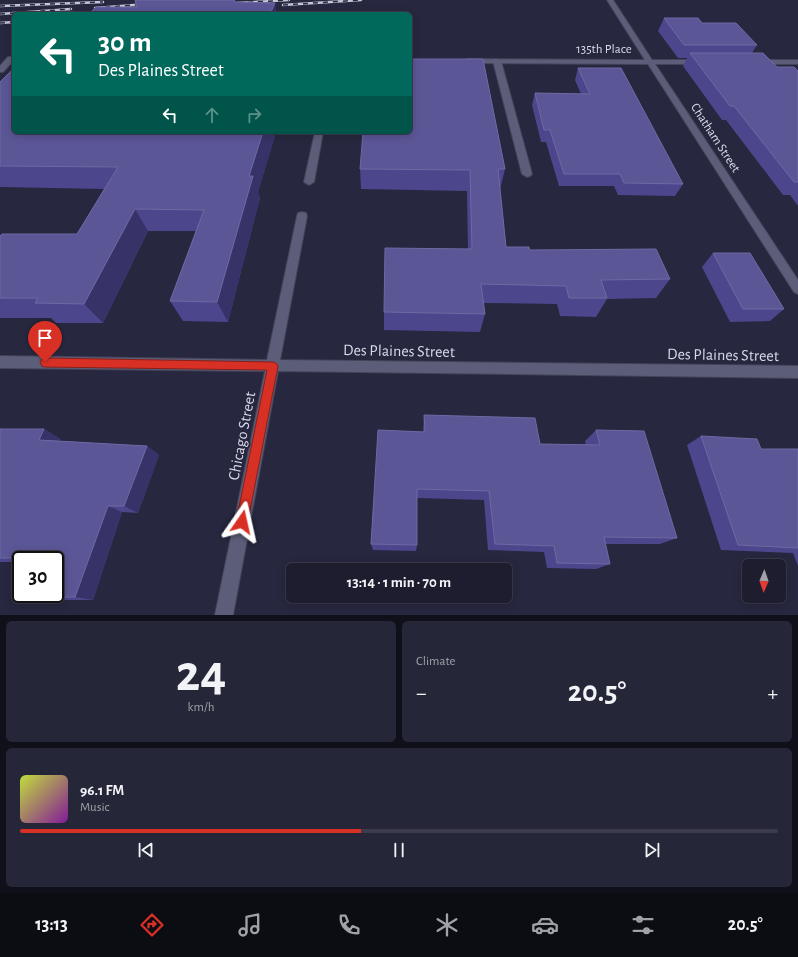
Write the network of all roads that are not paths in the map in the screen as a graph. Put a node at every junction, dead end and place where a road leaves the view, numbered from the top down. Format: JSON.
{"nodes":[{"id":1,"x":610,"y":0,"type":"edge"},
{"id":2,"x":0,"y":59,"type":"edge"},
{"id":3,"x":12,"y":59,"type":"edge"},
{"id":4,"x":458,"y":61,"type":"edge"},
{"id":5,"x":497,"y":61,"type":"junction"},
{"id":6,"x":650,"y":62,"type":"junction"},
{"id":7,"x":712,"y":62,"type":"edge"},
{"id":8,"x":751,"y":62,"type":"edge"},
{"id":9,"x":798,"y":62,"type":"edge"},
{"id":10,"x":0,"y":70,"type":"edge"},
{"id":11,"x":319,"y":134,"type":"edge"},
{"id":12,"x":527,"y":174,"type":"dead end"},
{"id":13,"x":309,"y":182,"type":"dead end"},
{"id":14,"x":302,"y":216,"type":"dead end"},
{"id":15,"x":798,"y":289,"type":"edge"},
{"id":16,"x":0,"y":362,"type":"edge"},
{"id":17,"x":273,"y":366,"type":"junction"},
{"id":18,"x":798,"y":372,"type":"edge"},
{"id":19,"x":224,"y":615,"type":"edge"}],
"edges":[{"from":1,"to":6,"type":"street","name":"Chatham Street"},
{"from":2,"to":3,"type":"street"},
{"from":3,"to":10,"type":"street"},
{"from":4,"to":5,"type":"street","name":"135th Place"},
{"from":5,"to":6,"type":"street","name":"135th Place"},
{"from":5,"to":12,"type":"street"},
{"from":6,"to":7,"type":"street","name":"135th Place"},
{"from":6,"to":15,"type":"street","name":"Chatham Street"},
{"from":8,"to":9,"type":"street"},
{"from":11,"to":13,"type":"street"},
{"from":14,"to":17,"type":"street","name":"Chicago Street"},
{"from":16,"to":17,"type":"street","name":"Des Plaines Street"},
{"from":17,"to":18,"type":"street","name":"Des Plaines Street"},
{"from":17,"to":19,"type":"street","name":"Chicago Street"}]}
